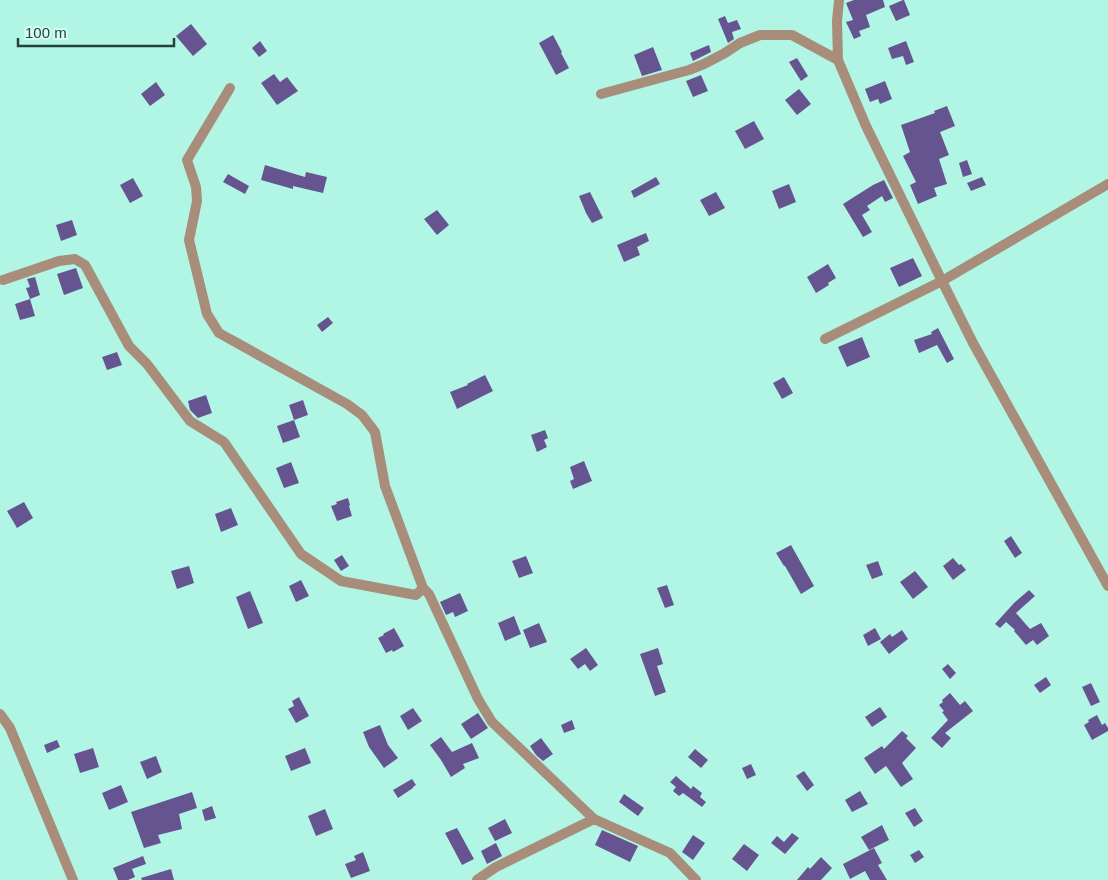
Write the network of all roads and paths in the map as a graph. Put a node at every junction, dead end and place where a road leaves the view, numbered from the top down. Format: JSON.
{"nodes":[{"id":1,"x":839,"y":0,"type":"edge"},
{"id":2,"x":838,"y":60,"type":"junction"},
{"id":3,"x":230,"y":88,"type":"dead end"},
{"id":4,"x":601,"y":94,"type":"dead end"},
{"id":5,"x":1108,"y":184,"type":"edge"},
{"id":6,"x":3,"y":280,"type":"dead end"},
{"id":7,"x":942,"y":281,"type":"junction"},
{"id":8,"x":825,"y":339,"type":"dead end"},
{"id":9,"x":1108,"y":586,"type":"edge"},
{"id":10,"x":424,"y":588,"type":"junction"},
{"id":11,"x":0,"y":714,"type":"edge"},
{"id":12,"x":594,"y":819,"type":"junction"},
{"id":13,"x":73,"y":880,"type":"edge"},
{"id":14,"x":477,"y":880,"type":"edge"},
{"id":15,"x":696,"y":880,"type":"edge"}],
"edges":[{"from":1,"to":2,"type":"street"},
{"from":2,"to":4,"type":"street"},
{"from":2,"to":7,"type":"street"},
{"from":3,"to":10,"type":"street"},
{"from":5,"to":7,"type":"street"},
{"from":6,"to":10,"type":"street"},
{"from":7,"to":8,"type":"street"},
{"from":7,"to":9,"type":"street"},
{"from":10,"to":12,"type":"street"},
{"from":11,"to":13,"type":"street"},
{"from":12,"to":14,"type":"street"},
{"from":12,"to":15,"type":"street"}]}
